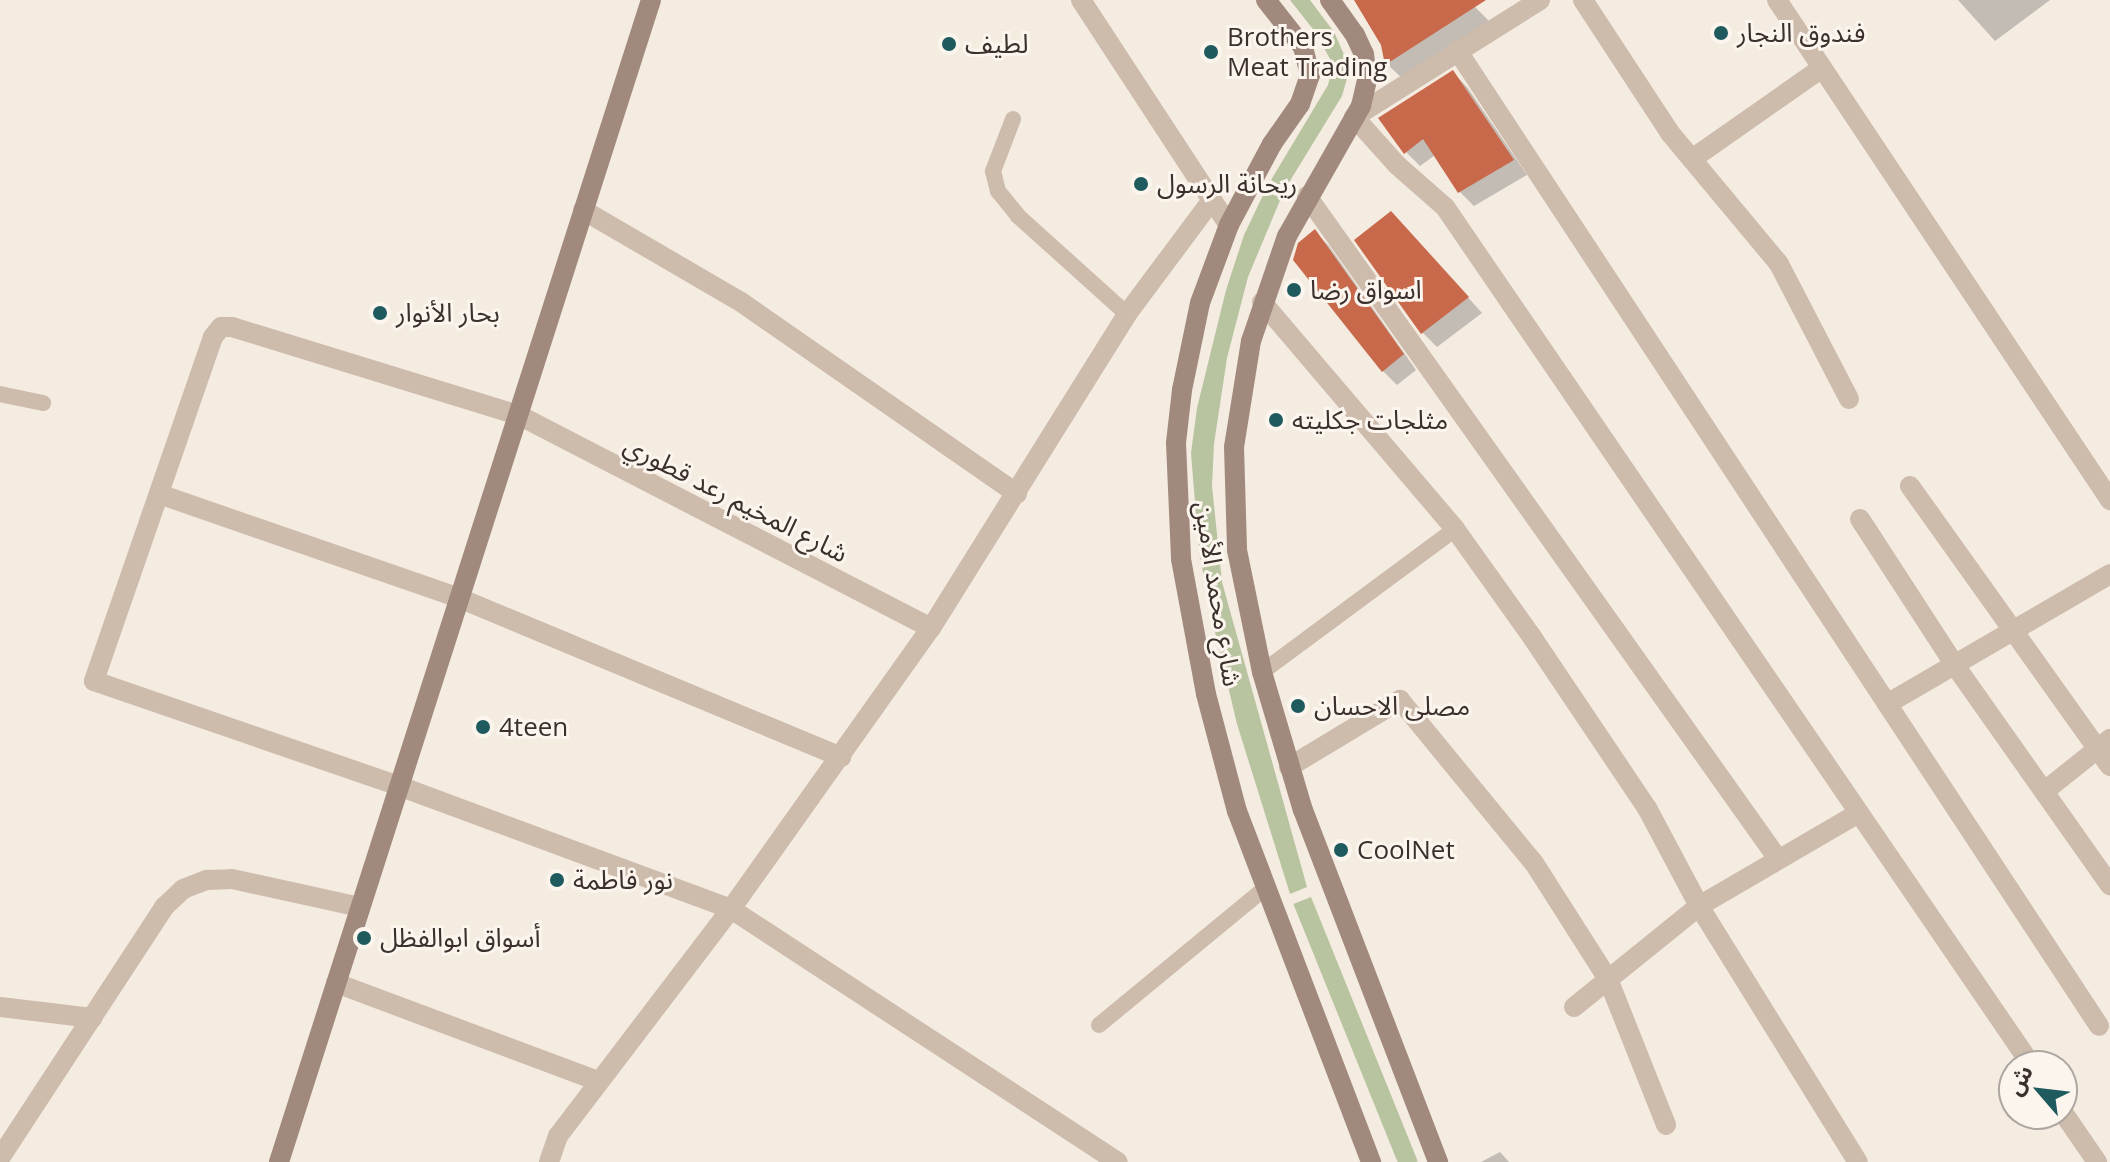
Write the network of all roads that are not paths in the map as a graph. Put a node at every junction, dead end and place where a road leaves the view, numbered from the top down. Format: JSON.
{"nodes":[{"id":1,"x":651,"y":0,"type":"edge"},
{"id":2,"x":1081,"y":0,"type":"edge"},
{"id":3,"x":1266,"y":0,"type":"edge"},
{"id":4,"x":1330,"y":0,"type":"edge"},
{"id":5,"x":1540,"y":0,"type":"edge"},
{"id":6,"x":1583,"y":0,"type":"edge"},
{"id":7,"x":1777,"y":0,"type":"edge"},
{"id":8,"x":1457,"y":50,"type":"junction"},
{"id":9,"x":1822,"y":68,"type":"junction"},
{"id":10,"x":1354,"y":117,"type":"junction"},
{"id":11,"x":1013,"y":119,"type":"dead end"},
{"id":12,"x":1692,"y":159,"type":"junction"},
{"id":13,"x":1307,"y":196,"type":"junction"},
{"id":14,"x":1212,"y":200,"type":"junction"},
{"id":15,"x":583,"y":210,"type":"junction"},
{"id":16,"x":1229,"y":225,"type":"junction"},
{"id":17,"x":1262,"y":302,"type":"junction"},
{"id":18,"x":1127,"y":314,"type":"junction"},
{"id":19,"x":0,"y":394,"type":"edge"},
{"id":20,"x":1849,"y":399,"type":"dead end"},
{"id":21,"x":43,"y":403,"type":"dead end"},
{"id":22,"x":518,"y":415,"type":"junction"},
{"id":23,"x":1910,"y":486,"type":"dead end"},
{"id":24,"x":159,"y":494,"type":"junction"},
{"id":25,"x":1017,"y":494,"type":"junction"},
{"id":26,"x":2110,"y":500,"type":"edge"},
{"id":27,"x":1860,"y":519,"type":"dead end"},
{"id":28,"x":1455,"y":529,"type":"junction"},
{"id":29,"x":2110,"y":574,"type":"edge"},
{"id":30,"x":459,"y":598,"type":"junction"},
{"id":31,"x":931,"y":628,"type":"junction"},
{"id":32,"x":2013,"y":630,"type":"junction"},
{"id":33,"x":1954,"y":664,"type":"junction"},
{"id":34,"x":1262,"y":672,"type":"junction"},
{"id":35,"x":1887,"y":704,"type":"junction"},
{"id":36,"x":2104,"y":744,"type":"edge"},
{"id":37,"x":841,"y":757,"type":"junction"},
{"id":38,"x":2110,"y":766,"type":"edge"},
{"id":39,"x":1289,"y":767,"type":"junction"},
{"id":40,"x":399,"y":786,"type":"junction"},
{"id":41,"x":2046,"y":790,"type":"junction"},
{"id":42,"x":1859,"y":813,"type":"junction"},
{"id":43,"x":1778,"y":859,"type":"junction"},
{"id":44,"x":2110,"y":885,"type":"edge"},
{"id":45,"x":1264,"y":889,"type":"junction"},
{"id":46,"x":1699,"y":906,"type":"junction"},
{"id":47,"x":360,"y":907,"type":"junction"},
{"id":48,"x":731,"y":909,"type":"junction"},
{"id":49,"x":1608,"y":979,"type":"junction"},
{"id":50,"x":336,"y":983,"type":"junction"},
{"id":51,"x":0,"y":1007,"type":"edge"},
{"id":52,"x":1574,"y":1007,"type":"dead end"},
{"id":53,"x":92,"y":1018,"type":"junction"},
{"id":54,"x":1099,"y":1025,"type":"dead end"},
{"id":55,"x":2099,"y":1026,"type":"dead end"},
{"id":56,"x":2021,"y":1050,"type":"edge"},
{"id":57,"x":598,"y":1081,"type":"junction"},
{"id":58,"x":1666,"y":1125,"type":"dead end"},
{"id":59,"x":2075,"y":1130,"type":"edge"},
{"id":60,"x":0,"y":1158,"type":"edge"},
{"id":61,"x":279,"y":1162,"type":"edge"},
{"id":62,"x":549,"y":1162,"type":"edge"},
{"id":63,"x":1118,"y":1162,"type":"edge"},
{"id":64,"x":1371,"y":1162,"type":"edge"},
{"id":65,"x":1438,"y":1162,"type":"edge"},
{"id":66,"x":1858,"y":1162,"type":"edge"},
{"id":67,"x":2097,"y":1162,"type":"edge"}],
"edges":[{"from":1,"to":15,"type":"main road"},
{"from":2,"to":14,"type":"street"},
{"from":3,"to":16,"type":"main road","name":"شارع محمد الأمين"},
{"from":4,"to":10,"type":"main road","name":"شارع محمد الأمين"},
{"from":5,"to":8,"type":"street"},
{"from":6,"to":12,"type":"street"},
{"from":7,"to":9,"type":"street"},
{"from":8,"to":10,"type":"street"},
{"from":8,"to":35,"type":"street"},
{"from":9,"to":12,"type":"street"},
{"from":9,"to":26,"type":"street"},
{"from":10,"to":13,"type":"main road","name":"شارع محمد الأمين"},
{"from":10,"to":42,"type":"street"},
{"from":11,"to":18,"type":"lane"},
{"from":12,"to":20,"type":"street"},
{"from":13,"to":17,"type":"main road","name":"شارع محمد الأمين"},
{"from":13,"to":43,"type":"street"},
{"from":14,"to":16,"type":"street"},
{"from":14,"to":18,"type":"street"},
{"from":15,"to":22,"type":"main road"},
{"from":15,"to":25,"type":"street"},
{"from":16,"to":45,"type":"main road","name":"شارع محمد الأمين"},
{"from":17,"to":28,"type":"street"},
{"from":17,"to":34,"type":"main road","name":"شارع محمد الأمين"},
{"from":18,"to":25,"type":"street"},
{"from":19,"to":21,"type":"lane"},
{"from":22,"to":24,"type":"street","name":"شارع المخيم رعد قطوري"},
{"from":22,"to":30,"type":"main road"},
{"from":22,"to":31,"type":"street","name":"شارع المخيم رعد قطوري"},
{"from":23,"to":32,"type":"street"},
{"from":24,"to":30,"type":"street"},
{"from":24,"to":40,"type":"street"},
{"from":25,"to":31,"type":"street"},
{"from":27,"to":33,"type":"street"},
{"from":28,"to":34,"type":"lane"},
{"from":28,"to":46,"type":"street"},
{"from":29,"to":32,"type":"street"},
{"from":30,"to":37,"type":"street"},
{"from":30,"to":40,"type":"main road"},
{"from":31,"to":37,"type":"street"},
{"from":32,"to":33,"type":"street"},
{"from":32,"to":36,"type":"street"},
{"from":33,"to":35,"type":"street"},
{"from":33,"to":41,"type":"street"},
{"from":34,"to":39,"type":"main road","name":"شارع محمد الأمين"},
{"from":35,"to":55,"type":"street"},
{"from":36,"to":38,"type":"street"},
{"from":36,"to":41,"type":"street"},
{"from":37,"to":48,"type":"street"},
{"from":39,"to":49,"type":"street"},
{"from":39,"to":65,"type":"main road","name":"شارع محمد الأمين"},
{"from":40,"to":47,"type":"main road"},
{"from":40,"to":48,"type":"street"},
{"from":41,"to":44,"type":"street"},
{"from":42,"to":43,"type":"street"},
{"from":42,"to":56,"type":"street"},
{"from":43,"to":46,"type":"street"},
{"from":45,"to":54,"type":"lane"},
{"from":45,"to":64,"type":"main road","name":"شارع محمد الأمين"},
{"from":46,"to":49,"type":"street"},
{"from":46,"to":66,"type":"street"},
{"from":47,"to":50,"type":"main road"},
{"from":47,"to":53,"type":"street"},
{"from":48,"to":57,"type":"street"},
{"from":48,"to":63,"type":"street"},
{"from":49,"to":52,"type":"street"},
{"from":49,"to":58,"type":"street"},
{"from":50,"to":57,"type":"street"},
{"from":50,"to":61,"type":"main road"},
{"from":51,"to":53,"type":"street"},
{"from":53,"to":60,"type":"street"},
{"from":57,"to":62,"type":"street"},
{"from":59,"to":67,"type":"street"}]}
